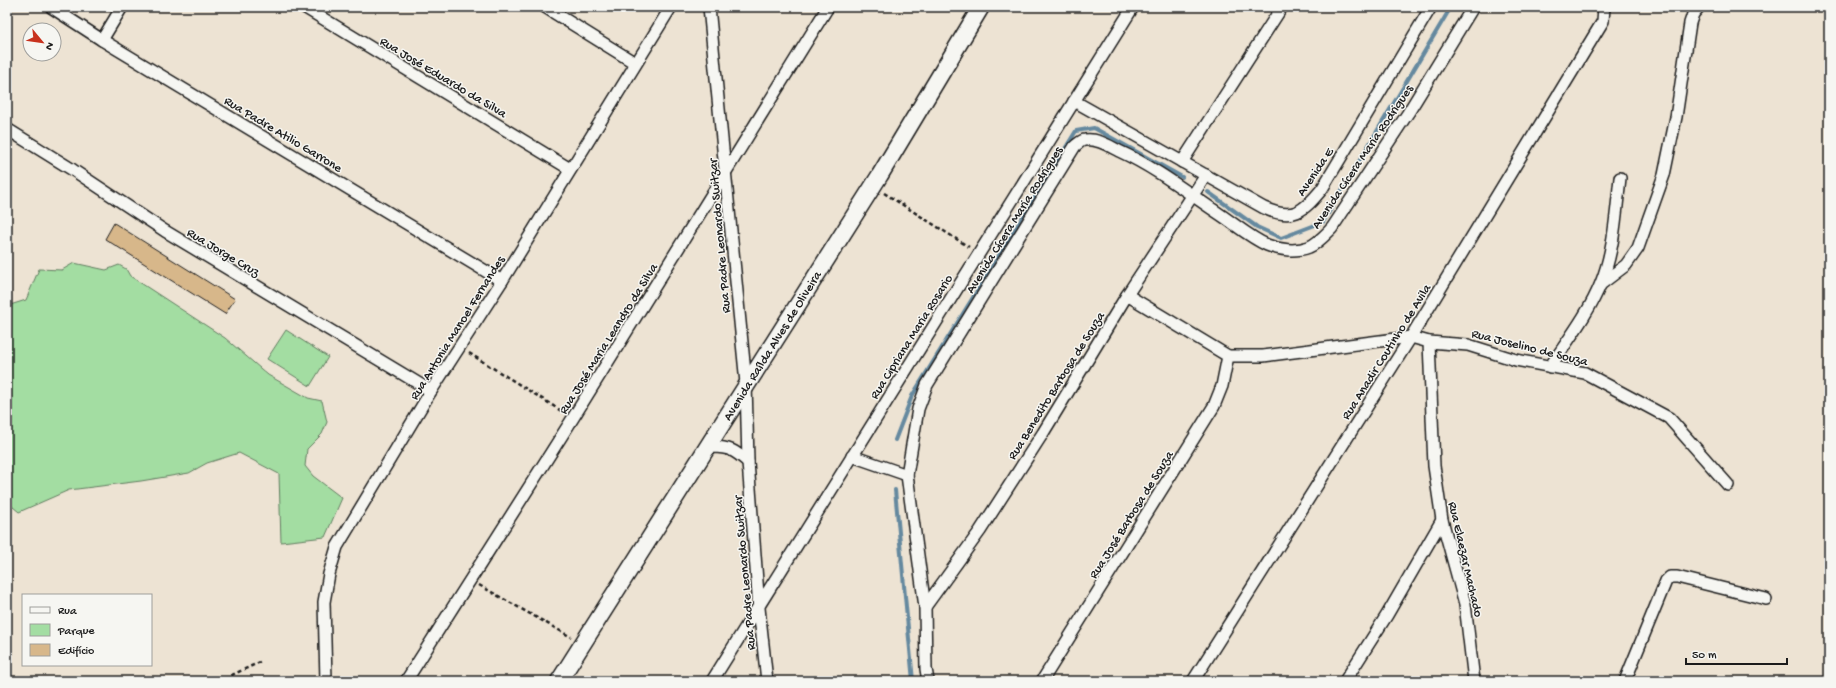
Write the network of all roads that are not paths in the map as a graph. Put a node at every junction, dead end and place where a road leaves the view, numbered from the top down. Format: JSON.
{"nodes":[{"id":1,"x":51,"y":7,"type":"edge"},
{"id":2,"x":122,"y":7,"type":"edge"},
{"id":3,"x":304,"y":7,"type":"edge"},
{"id":4,"x":545,"y":7,"type":"edge"},
{"id":5,"x":671,"y":7,"type":"edge"},
{"id":6,"x":709,"y":7,"type":"edge"},
{"id":7,"x":828,"y":7,"type":"edge"},
{"id":8,"x":981,"y":7,"type":"edge"},
{"id":9,"x":1133,"y":7,"type":"edge"},
{"id":10,"x":1282,"y":7,"type":"edge"},
{"id":11,"x":1431,"y":7,"type":"edge"},
{"id":12,"x":1473,"y":7,"type":"edge"},
{"id":13,"x":1604,"y":7,"type":"edge"},
{"id":14,"x":1699,"y":7,"type":"edge"},
{"id":15,"x":102,"y":40,"type":"junction"},
{"id":16,"x":635,"y":63,"type":"junction"},
{"id":17,"x":1074,"y":101,"type":"junction"},
{"id":18,"x":7,"y":129,"type":"edge"},
{"id":19,"x":1182,"y":162,"type":"junction"},
{"id":20,"x":570,"y":169,"type":"junction"},
{"id":21,"x":726,"y":172,"type":"junction"},
{"id":22,"x":1206,"y":175,"type":"junction"},
{"id":23,"x":1620,"y":178,"type":"dead end"},
{"id":24,"x":1193,"y":196,"type":"junction"},
{"id":25,"x":502,"y":281,"type":"junction"},
{"id":26,"x":1601,"y":284,"type":"junction"},
{"id":27,"x":1127,"y":295,"type":"junction"},
{"id":28,"x":1411,"y":337,"type":"junction"},
{"id":29,"x":1428,"y":342,"type":"junction"},
{"id":30,"x":1228,"y":356,"type":"junction"},
{"id":31,"x":1550,"y":367,"type":"junction"},
{"id":32,"x":746,"y":383,"type":"junction"},
{"id":33,"x":431,"y":391,"type":"junction"},
{"id":34,"x":704,"y":453,"type":"junction"},
{"id":35,"x":852,"y":456,"type":"junction"},
{"id":36,"x":748,"y":462,"type":"junction"},
{"id":37,"x":907,"y":475,"type":"junction"},
{"id":38,"x":1728,"y":485,"type":"dead end"},
{"id":39,"x":1442,"y":520,"type":"junction"},
{"id":40,"x":1766,"y":599,"type":"dead end"},
{"id":41,"x":758,"y":608,"type":"junction"},
{"id":42,"x":925,"y":608,"type":"junction"},
{"id":43,"x":326,"y":681,"type":"edge"},
{"id":44,"x":406,"y":681,"type":"edge"},
{"id":45,"x":559,"y":681,"type":"edge"},
{"id":46,"x":712,"y":681,"type":"edge"},
{"id":47,"x":767,"y":681,"type":"edge"},
{"id":48,"x":928,"y":681,"type":"edge"},
{"id":49,"x":1042,"y":681,"type":"edge"},
{"id":50,"x":1194,"y":681,"type":"edge"},
{"id":51,"x":1346,"y":681,"type":"edge"},
{"id":52,"x":1474,"y":681,"type":"edge"},
{"id":53,"x":1625,"y":681,"type":"edge"}],
"edges":[{"from":1,"to":15,"type":"street","name":"Rua Padre Atilio Garrone"},
{"from":2,"to":15,"type":"street"},
{"from":3,"to":20,"type":"street","name":"Rua José Eduardo da Silva"},
{"from":4,"to":16,"type":"street"},
{"from":5,"to":16,"type":"street","name":"Rua Antonia Manoel Fernandes"},
{"from":6,"to":21,"type":"street","name":"Rua Padre Leonardo Switzar"},
{"from":7,"to":21,"type":"street","name":"Rua José Maria Leandro da Silva"},
{"from":8,"to":32,"type":"street","name":"Avenida Raílda Alves de Oliveira"},
{"from":9,"to":17,"type":"street","name":"Rua Cipriana Maria Rosario"},
{"from":10,"to":19,"type":"street"},
{"from":11,"to":22,"type":"street","name":"Avenida E"},
{"from":12,"to":24,"type":"street","name":"Avenida Cícera Maria Rodrigues"},
{"from":13,"to":28,"type":"street","name":"Rua Anadir Coutinho de Avila"},
{"from":14,"to":26,"type":"street"},
{"from":15,"to":25,"type":"street","name":"Rua Padre Atilio Garrone"},
{"from":16,"to":20,"type":"street","name":"Rua Antonia Manoel Fernandes"},
{"from":17,"to":19,"type":"street","name":"Avenida E"},
{"from":17,"to":35,"type":"street","name":"Rua Cipriana Maria Rosario"},
{"from":18,"to":33,"type":"street","name":"Rua Jorge Cruz"},
{"from":19,"to":22,"type":"street","name":"Avenida E"},
{"from":20,"to":25,"type":"street","name":"Rua Antonia Manoel Fernandes"},
{"from":21,"to":32,"type":"street","name":"Rua Padre Leonardo Switzar"},
{"from":21,"to":44,"type":"street","name":"Rua José Maria Leandro da Silva"},
{"from":22,"to":24,"type":"street","name":"Rua Benedito Barbosa de Souza"},
{"from":23,"to":26,"type":"street"},
{"from":24,"to":27,"type":"street","name":"Rua Benedito Barbosa de Souza"},
{"from":24,"to":37,"type":"street","name":"Avenida Cícera Maria Rodrigues"},
{"from":25,"to":33,"type":"street","name":"Rua Antonia Manoel Fernandes"},
{"from":26,"to":31,"type":"street"},
{"from":27,"to":30,"type":"street"},
{"from":27,"to":42,"type":"street","name":"Rua Benedito Barbosa de Souza"},
{"from":28,"to":29,"type":"street"},
{"from":28,"to":30,"type":"street"},
{"from":28,"to":50,"type":"street","name":"Rua Anadir Coutinho de Avila"},
{"from":29,"to":31,"type":"street","name":"Rua Joselino de Souza"},
{"from":29,"to":39,"type":"street","name":"Rua Elaezar Machado"},
{"from":30,"to":49,"type":"street","name":"Rua José Barbosa de Souza"},
{"from":31,"to":38,"type":"street","name":"Rua Joselino de Souza"},
{"from":32,"to":34,"type":"street","name":"Avenida Raílda Alves de Oliveira"},
{"from":32,"to":36,"type":"street","name":"Rua Padre Leonardo Switzar"},
{"from":33,"to":43,"type":"street","name":"Rua Antonia Manoel Fernandes"},
{"from":34,"to":36,"type":"street"},
{"from":34,"to":45,"type":"street","name":"Avenida Raílda Alves de Oliveira"},
{"from":35,"to":37,"type":"street"},
{"from":35,"to":41,"type":"street","name":"Rua Cipriana Maria Rosario"},
{"from":36,"to":41,"type":"street","name":"Rua Padre Leonardo Switzar"},
{"from":37,"to":42,"type":"street","name":"Avenida Cícera Maria Rodrigues"},
{"from":39,"to":51,"type":"street"},
{"from":39,"to":52,"type":"street","name":"Rua Elaezar Machado"},
{"from":40,"to":53,"type":"street"},
{"from":41,"to":46,"type":"street","name":"Rua Cipriana Maria Rosario"},
{"from":41,"to":47,"type":"street","name":"Rua Padre Leonardo Switzar"},
{"from":42,"to":48,"type":"street","name":"Avenida Cícera Maria Rodrigues"}]}
